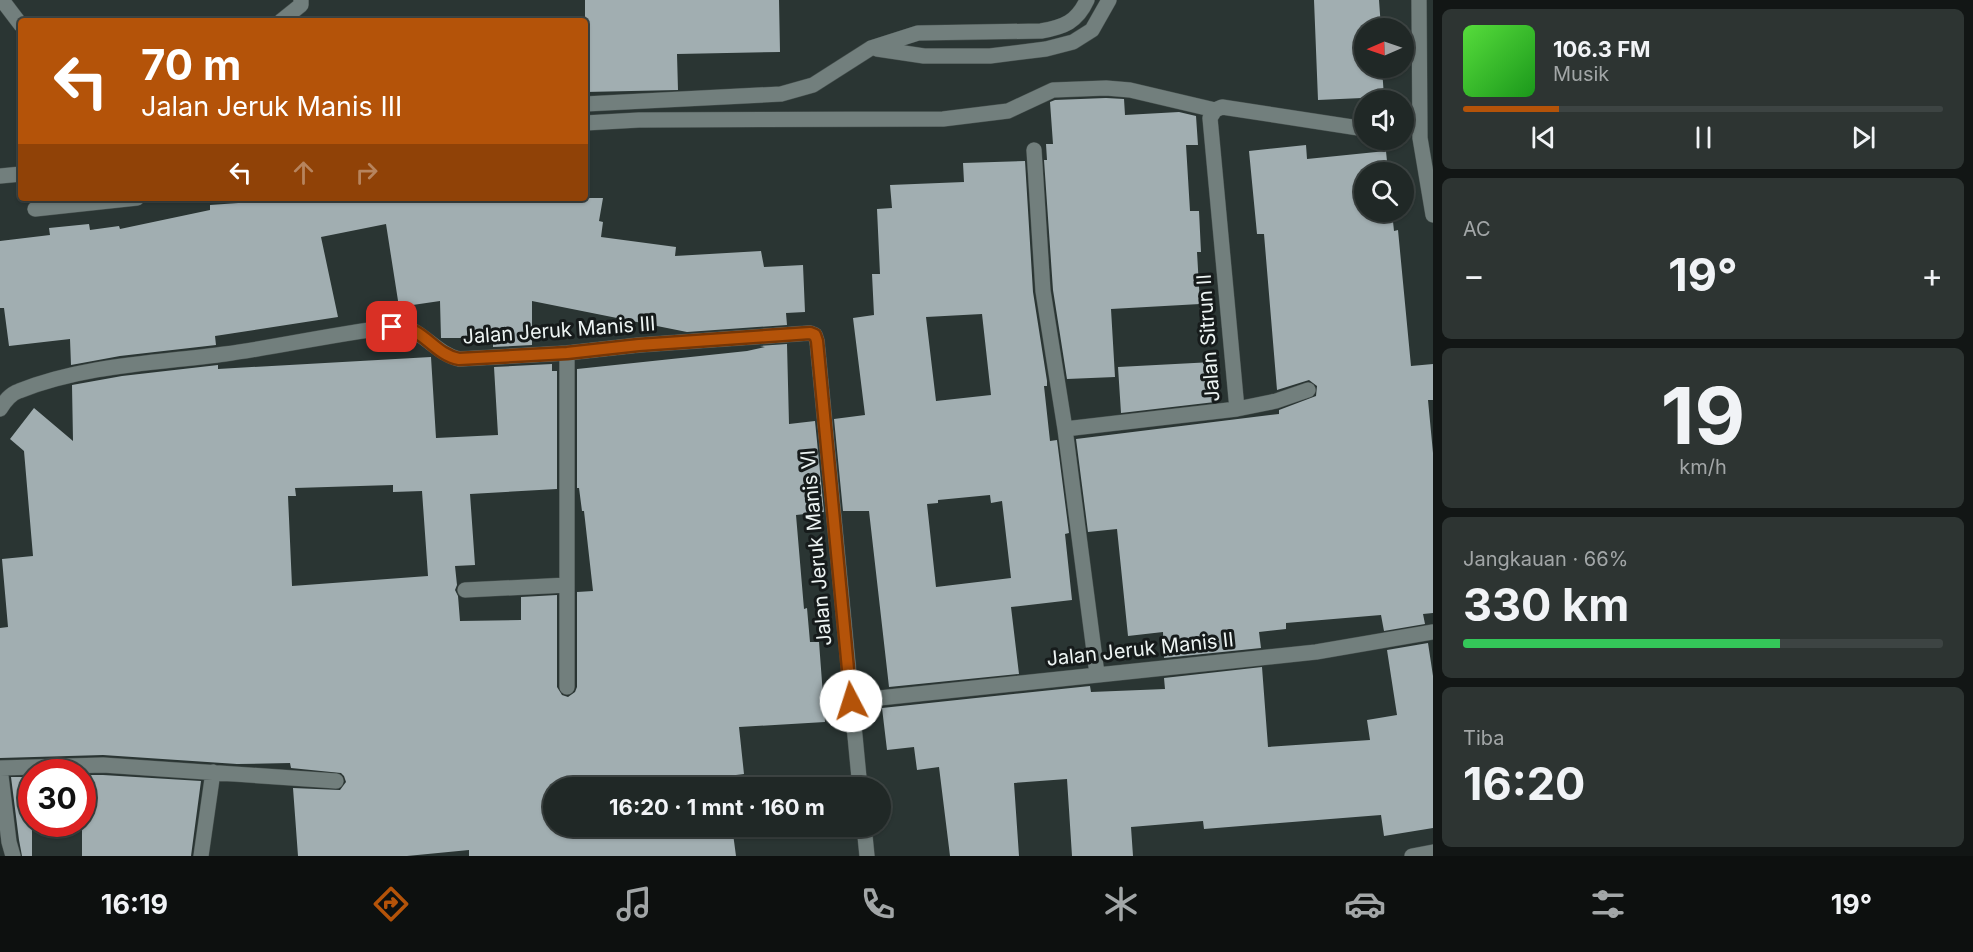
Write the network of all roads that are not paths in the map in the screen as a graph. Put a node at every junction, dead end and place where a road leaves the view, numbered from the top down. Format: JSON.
{"nodes":[{"id":1,"x":2,"y":0,"type":"edge"},
{"id":2,"x":301,"y":0,"type":"edge"},
{"id":3,"x":1087,"y":0,"type":"edge"},
{"id":4,"x":1109,"y":0,"type":"edge"},
{"id":5,"x":1419,"y":0,"type":"edge"},
{"id":6,"x":287,"y":18,"type":"edge"},
{"id":7,"x":18,"y":21,"type":"edge"},
{"id":8,"x":871,"y":48,"type":"junction"},
{"id":9,"x":588,"y":104,"type":"edge"},
{"id":10,"x":1215,"y":110,"type":"junction"},
{"id":11,"x":588,"y":123,"type":"edge"},
{"id":12,"x":1354,"y":127,"type":"edge"},
{"id":13,"x":1414,"y":137,"type":"edge"},
{"id":14,"x":1420,"y":138,"type":"junction"},
{"id":15,"x":1034,"y":150,"type":"dead end"},
{"id":16,"x":18,"y":174,"type":"edge"},
{"id":17,"x":0,"y":176,"type":"edge"},
{"id":18,"x":110,"y":201,"type":"edge"},
{"id":19,"x":35,"y":209,"type":"dead end"},
{"id":20,"x":1433,"y":211,"type":"edge"},
{"id":21,"x":817,"y":341,"type":"joint"},
{"id":22,"x":567,"y":353,"type":"junction"},
{"id":23,"x":1308,"y":390,"type":"dead end"},
{"id":24,"x":1237,"y":409,"type":"junction"},
{"id":25,"x":0,"y":410,"type":"edge"},
{"id":26,"x":1065,"y":429,"type":"junction"},
{"id":27,"x":567,"y":585,"type":"junction"},
{"id":28,"x":465,"y":590,"type":"dead end"},
{"id":29,"x":1433,"y":632,"type":"edge"},
{"id":30,"x":1097,"y":674,"type":"junction"},
{"id":31,"x":567,"y":687,"type":"dead end"},
{"id":32,"x":851,"y":701,"type":"junction"},
{"id":33,"x":0,"y":768,"type":"edge"},
{"id":34,"x":213,"y":772,"type":"junction"},
{"id":35,"x":859,"y":777,"type":"edge"},
{"id":36,"x":336,"y":781,"type":"dead end"},
{"id":37,"x":865,"y":837,"type":"edge"},
{"id":38,"x":13,"y":856,"type":"edge"},
{"id":39,"x":201,"y":856,"type":"edge"},
{"id":40,"x":867,"y":856,"type":"edge"}],
"edges":[{"from":1,"to":7,"type":"street"},
{"from":2,"to":6,"type":"street"},
{"from":3,"to":8,"type":"street"},
{"from":4,"to":8,"type":"street"},
{"from":5,"to":14,"type":"street"},
{"from":8,"to":9,"type":"street"},
{"from":10,"to":11,"type":"street"},
{"from":10,"to":12,"type":"street"},
{"from":10,"to":24,"type":"street","name":"Jalan Sitrun II"},
{"from":13,"to":14,"type":"street"},
{"from":14,"to":20,"type":"street"},
{"from":15,"to":26,"type":"street"},
{"from":16,"to":17,"type":"street"},
{"from":18,"to":19,"type":"street"},
{"from":21,"to":22,"type":"street","name":"Jalan Jeruk Manis III"},
{"from":21,"to":32,"type":"street","name":"Jalan Jeruk Manis VI"},
{"from":22,"to":25,"type":"street","name":"Jalan Jeruk Manis III"},
{"from":22,"to":27,"type":"street"},
{"from":23,"to":24,"type":"street"},
{"from":24,"to":26,"type":"street","name":"Jalan Sitrun II"},
{"from":26,"to":30,"type":"street"},
{"from":27,"to":28,"type":"street"},
{"from":27,"to":31,"type":"street"},
{"from":29,"to":30,"type":"street","name":"Jalan Jeruk Manis II"},
{"from":30,"to":32,"type":"street","name":"Jalan Jeruk Manis II"},
{"from":32,"to":35,"type":"street","name":"Jalan Jeruk Manis VI"},
{"from":33,"to":34,"type":"street"},
{"from":33,"to":38,"type":"street"},
{"from":34,"to":36,"type":"street"},
{"from":34,"to":39,"type":"street"},
{"from":37,"to":40,"type":"street"}]}
